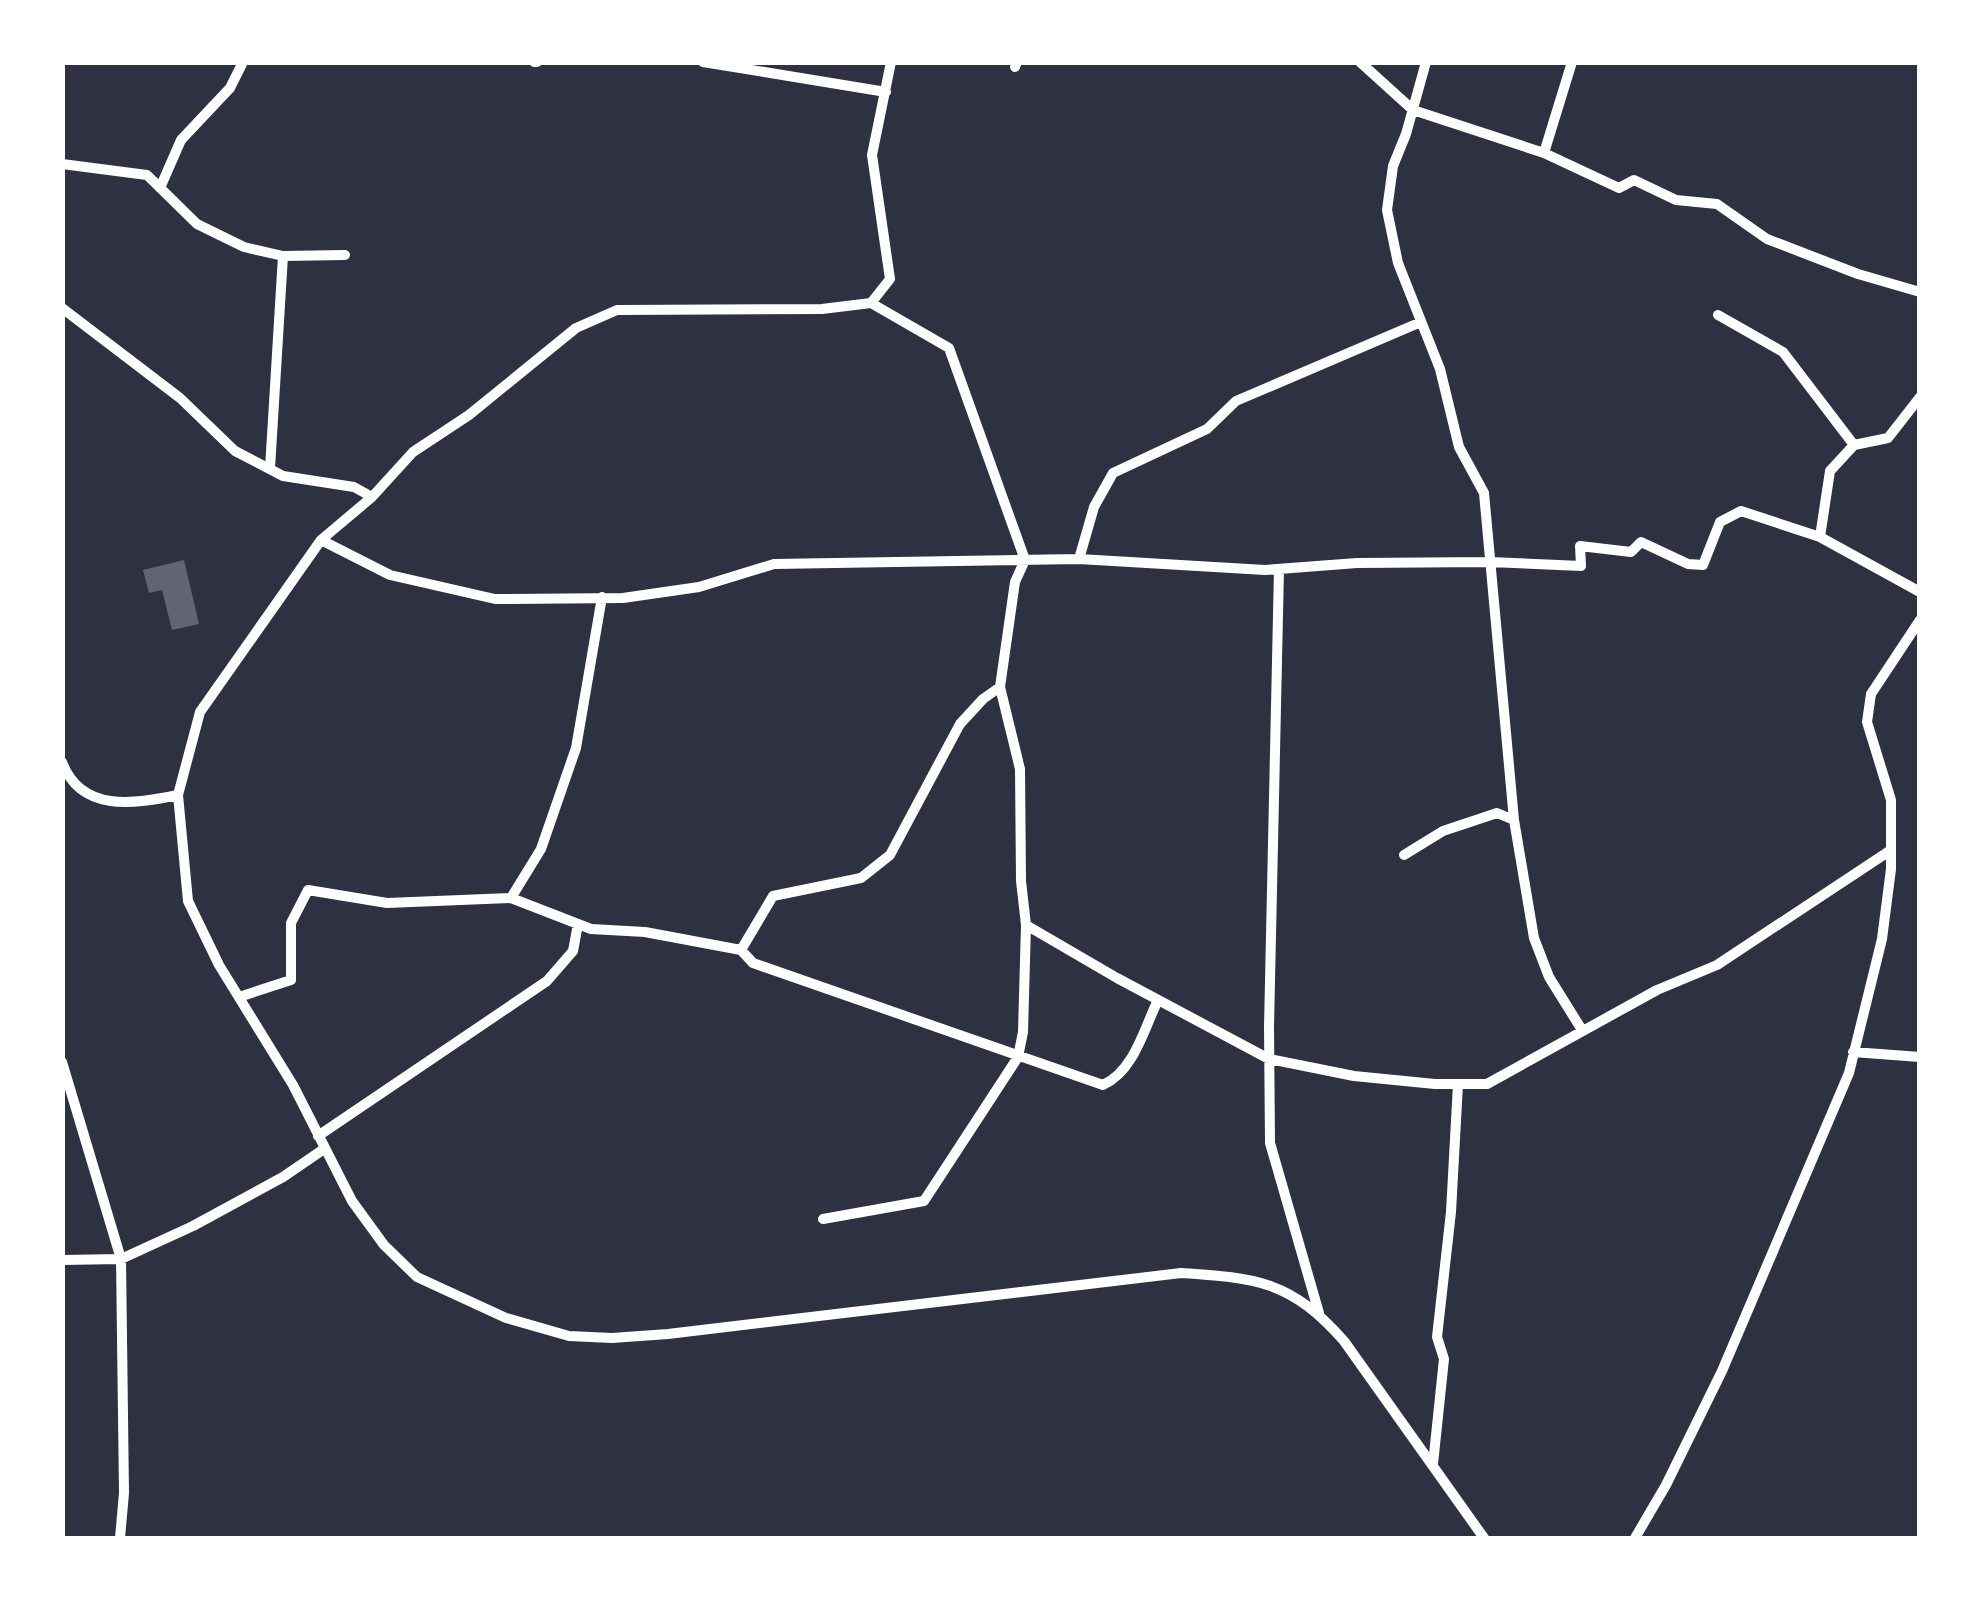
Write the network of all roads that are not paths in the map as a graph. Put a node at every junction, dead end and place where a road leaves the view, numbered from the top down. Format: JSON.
{"nodes":[{"id":1,"x":243,"y":62,"type":"edge"},
{"id":2,"x":703,"y":62,"type":"edge"},
{"id":3,"x":891,"y":62,"type":"edge"},
{"id":4,"x":1360,"y":62,"type":"edge"},
{"id":5,"x":1426,"y":62,"type":"edge"},
{"id":6,"x":1572,"y":62,"type":"edge"},
{"id":7,"x":886,"y":92,"type":"junction"},
{"id":8,"x":1413,"y":110,"type":"junction"},
{"id":9,"x":1544,"y":153,"type":"junction"},
{"id":10,"x":62,"y":164,"type":"edge"},
{"id":11,"x":160,"y":188,"type":"junction"},
{"id":12,"x":346,"y":255,"type":"dead end"},
{"id":13,"x":283,"y":256,"type":"junction"},
{"id":14,"x":1920,"y":292,"type":"edge"},
{"id":15,"x":871,"y":303,"type":"junction"},
{"id":16,"x":62,"y":308,"type":"edge"},
{"id":17,"x":1718,"y":315,"type":"dead end"},
{"id":18,"x":1422,"y":322,"type":"junction"},
{"id":19,"x":1920,"y":397,"type":"edge"},
{"id":20,"x":1854,"y":445,"type":"junction"},
{"id":21,"x":270,"y":468,"type":"junction"},
{"id":22,"x":372,"y":498,"type":"junction"},
{"id":23,"x":1820,"y":537,"type":"junction"},
{"id":24,"x":321,"y":540,"type":"junction"},
{"id":25,"x":1078,"y":559,"type":"junction"},
{"id":26,"x":1025,"y":560,"type":"junction"},
{"id":27,"x":1490,"y":562,"type":"junction"},
{"id":28,"x":1279,"y":569,"type":"junction"},
{"id":29,"x":1920,"y":592,"type":"edge"},
{"id":30,"x":602,"y":597,"type":"junction"},
{"id":31,"x":1920,"y":620,"type":"edge"},
{"id":32,"x":1000,"y":687,"type":"junction"},
{"id":33,"x":62,"y":762,"type":"edge"},
{"id":34,"x":66,"y":781,"type":"edge"},
{"id":35,"x":178,"y":796,"type":"junction"},
{"id":36,"x":1514,"y":820,"type":"junction"},
{"id":37,"x":1891,"y":850,"type":"junction"},
{"id":38,"x":1404,"y":855,"type":"dead end"},
{"id":39,"x":511,"y":898,"type":"junction"},
{"id":40,"x":578,"y":924,"type":"junction"},
{"id":41,"x":1026,"y":924,"type":"junction"},
{"id":42,"x":741,"y":950,"type":"junction"},
{"id":43,"x":239,"y":997,"type":"junction"},
{"id":44,"x":1158,"y":1000,"type":"junction"},
{"id":45,"x":1582,"y":1030,"type":"junction"},
{"id":46,"x":1854,"y":1052,"type":"junction"},
{"id":47,"x":1018,"y":1057,"type":"junction"},
{"id":48,"x":1920,"y":1057,"type":"edge"},
{"id":49,"x":1269,"y":1059,"type":"junction"},
{"id":50,"x":62,"y":1062,"type":"edge"},
{"id":51,"x":1458,"y":1084,"type":"junction"},
{"id":52,"x":318,"y":1136,"type":"junction"},
{"id":53,"x":324,"y":1150,"type":"junction"},
{"id":54,"x":824,"y":1219,"type":"dead end"},
{"id":55,"x":121,"y":1259,"type":"junction"},
{"id":56,"x":62,"y":1260,"type":"edge"},
{"id":57,"x":1319,"y":1313,"type":"junction"},
{"id":58,"x":1432,"y":1464,"type":"junction"},
{"id":59,"x":120,"y":1538,"type":"edge"},
{"id":60,"x":1484,"y":1538,"type":"edge"},
{"id":61,"x":1635,"y":1538,"type":"edge"}],
"edges":[{"from":1,"to":11,"type":"street"},
{"from":2,"to":7,"type":"street"},
{"from":3,"to":7,"type":"street"},
{"from":4,"to":8,"type":"street"},
{"from":5,"to":8,"type":"street"},
{"from":6,"to":9,"type":"street"},
{"from":7,"to":15,"type":"street"},
{"from":8,"to":9,"type":"street"},
{"from":8,"to":18,"type":"street"},
{"from":9,"to":14,"type":"street"},
{"from":10,"to":11,"type":"street"},
{"from":11,"to":13,"type":"street"},
{"from":12,"to":13,"type":"street"},
{"from":13,"to":21,"type":"street"},
{"from":15,"to":22,"type":"street"},
{"from":15,"to":26,"type":"street"},
{"from":16,"to":21,"type":"street"},
{"from":17,"to":20,"type":"street"},
{"from":18,"to":25,"type":"street"},
{"from":18,"to":27,"type":"street"},
{"from":19,"to":20,"type":"street"},
{"from":20,"to":23,"type":"street"},
{"from":21,"to":22,"type":"street"},
{"from":22,"to":24,"type":"street"},
{"from":23,"to":27,"type":"street"},
{"from":23,"to":29,"type":"street"},
{"from":24,"to":30,"type":"street"},
{"from":24,"to":35,"type":"street"},
{"from":25,"to":26,"type":"street"},
{"from":25,"to":28,"type":"street"},
{"from":26,"to":30,"type":"street"},
{"from":26,"to":32,"type":"street"},
{"from":27,"to":28,"type":"street"},
{"from":27,"to":36,"type":"street"},
{"from":28,"to":49,"type":"street"},
{"from":30,"to":39,"type":"street"},
{"from":31,"to":37,"type":"street"},
{"from":32,"to":41,"type":"street"},
{"from":32,"to":42,"type":"street"},
{"from":33,"to":34,"type":"street"},
{"from":34,"to":35,"type":"street"},
{"from":35,"to":43,"type":"street"},
{"from":36,"to":38,"type":"street"},
{"from":36,"to":45,"type":"street"},
{"from":37,"to":45,"type":"street"},
{"from":37,"to":46,"type":"street"},
{"from":39,"to":40,"type":"street"},
{"from":39,"to":43,"type":"street"},
{"from":40,"to":42,"type":"street"},
{"from":40,"to":52,"type":"street"},
{"from":41,"to":44,"type":"street"},
{"from":41,"to":47,"type":"street"},
{"from":42,"to":47,"type":"street"},
{"from":43,"to":52,"type":"street"},
{"from":44,"to":47,"type":"street"},
{"from":44,"to":49,"type":"street"},
{"from":45,"to":51,"type":"street"},
{"from":46,"to":48,"type":"street"},
{"from":46,"to":61,"type":"street"},
{"from":47,"to":54,"type":"street"},
{"from":49,"to":51,"type":"street"},
{"from":49,"to":57,"type":"street"},
{"from":50,"to":55,"type":"street"},
{"from":51,"to":58,"type":"street"},
{"from":52,"to":53,"type":"street"},
{"from":53,"to":55,"type":"street"},
{"from":53,"to":57,"type":"street"},
{"from":55,"to":56,"type":"street"},
{"from":55,"to":59,"type":"street"},
{"from":57,"to":58,"type":"street"},
{"from":58,"to":60,"type":"street"}]}
